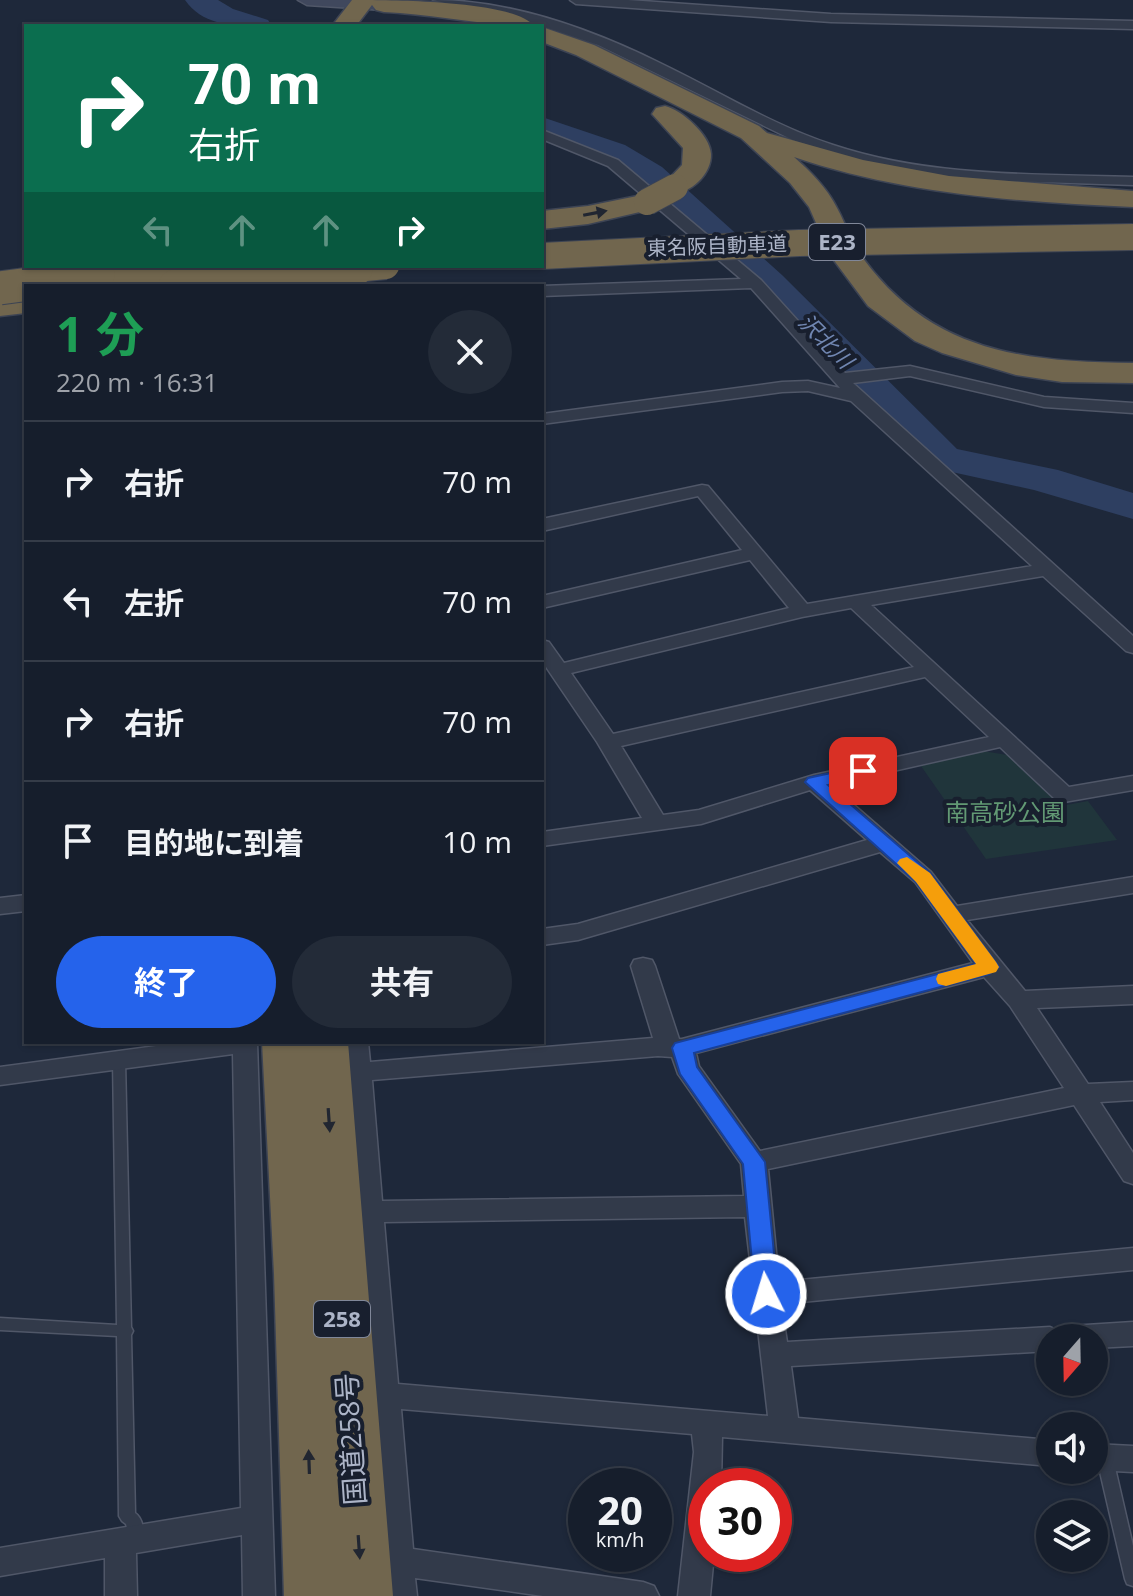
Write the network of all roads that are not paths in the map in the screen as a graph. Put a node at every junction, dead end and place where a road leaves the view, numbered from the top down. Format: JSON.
{"nodes":[{"id":1,"x":307,"y":0,"type":"edge"},
{"id":2,"x":416,"y":0,"type":"edge"},
{"id":3,"x":439,"y":0,"type":"edge"},
{"id":4,"x":576,"y":0,"type":"edge"},
{"id":5,"x":373,"y":7,"type":"edge"},
{"id":6,"x":347,"y":24,"type":"edge"},
{"id":7,"x":469,"y":24,"type":"edge"},
{"id":8,"x":515,"y":24,"type":"edge"},
{"id":9,"x":541,"y":24,"type":"edge"},
{"id":10,"x":544,"y":25,"type":"edge"},
{"id":11,"x":1133,"y":25,"type":"edge"},
{"id":12,"x":544,"y":35,"type":"edge"},
{"id":13,"x":626,"y":101,"type":"dead end"},
{"id":14,"x":665,"y":114,"type":"junction"},
{"id":15,"x":750,"y":132,"type":"junction"},
{"id":16,"x":544,"y":135,"type":"edge"},
{"id":17,"x":1133,"y":181,"type":"edge"},
{"id":18,"x":1133,"y":199,"type":"edge"},
{"id":19,"x":544,"y":220,"type":"edge"},
{"id":20,"x":1133,"y":224,"type":"edge"},
{"id":21,"x":1133,"y":237,"type":"edge"},
{"id":22,"x":544,"y":241,"type":"edge"},
{"id":23,"x":597,"y":252,"type":"junction"},
{"id":24,"x":1133,"y":255,"type":"edge"},
{"id":25,"x":544,"y":256,"type":"edge"},
{"id":26,"x":146,"y":268,"type":"edge"},
{"id":27,"x":235,"y":268,"type":"edge"},
{"id":28,"x":365,"y":268,"type":"edge"},
{"id":29,"x":755,"y":283,"type":"junction"},
{"id":30,"x":29,"y":284,"type":"edge"},
{"id":31,"x":89,"y":284,"type":"edge"},
{"id":32,"x":196,"y":284,"type":"edge"},
{"id":33,"x":24,"y":285,"type":"edge"},
{"id":34,"x":0,"y":288,"type":"edge"},
{"id":35,"x":24,"y":291,"type":"edge"},
{"id":36,"x":544,"y":291,"type":"edge"},
{"id":37,"x":0,"y":294,"type":"edge"},
{"id":38,"x":24,"y":304,"type":"edge"},
{"id":39,"x":0,"y":307,"type":"edge"},
{"id":40,"x":1133,"y":373,"type":"edge"},
{"id":41,"x":845,"y":379,"type":"junction"},
{"id":42,"x":1133,"y":386,"type":"edge"},
{"id":43,"x":857,"y":397,"type":"junction"},
{"id":44,"x":1133,"y":408,"type":"edge"},
{"id":45,"x":544,"y":419,"type":"edge"},
{"id":46,"x":544,"y":525,"type":"edge"},
{"id":47,"x":754,"y":553,"type":"junction"},
{"id":48,"x":1048,"y":569,"type":"junction"},
{"id":49,"x":544,"y":602,"type":"edge"},
{"id":50,"x":858,"y":604,"type":"junction"},
{"id":51,"x":802,"y":611,"type":"junction"},
{"id":52,"x":1133,"y":647,"type":"edge"},
{"id":53,"x":544,"y":649,"type":"edge"},
{"id":54,"x":559,"y":670,"type":"junction"},
{"id":55,"x":929,"y":670,"type":"junction"},
{"id":56,"x":1004,"y":740,"type":"junction"},
{"id":57,"x":608,"y":742,"type":"junction"},
{"id":58,"x":814,"y":782,"type":"junction"},
{"id":59,"x":1133,"y":783,"type":"edge"},
{"id":60,"x":657,"y":824,"type":"junction"},
{"id":61,"x":544,"y":839,"type":"edge"},
{"id":62,"x":884,"y":843,"type":"junction"},
{"id":63,"x":1133,"y":885,"type":"edge"},
{"id":64,"x":24,"y":903,"type":"edge"},
{"id":65,"x":0,"y":906,"type":"edge"},
{"id":66,"x":952,"y":915,"type":"junction"},
{"id":67,"x":544,"y":937,"type":"edge"},
{"id":68,"x":643,"y":966,"type":"dead end"},
{"id":69,"x":989,"y":967,"type":"junction"},
{"id":70,"x":1133,"y":995,"type":"edge"},
{"id":71,"x":1019,"y":1000,"type":"junction"},
{"id":72,"x":243,"y":1044,"type":"edge"},
{"id":73,"x":259,"y":1044,"type":"edge"},
{"id":74,"x":259,"y":1044,"type":"edge"},
{"id":75,"x":676,"y":1048,"type":"junction"},
{"id":76,"x":341,"y":1057,"type":"edge"},
{"id":77,"x":119,"y":1060,"type":"junction"},
{"id":78,"x":0,"y":1076,"type":"edge"},
{"id":79,"x":1133,"y":1091,"type":"edge"},
{"id":80,"x":1081,"y":1094,"type":"junction"},
{"id":81,"x":754,"y":1162,"type":"junction"},
{"id":82,"x":1133,"y":1174,"type":"edge"},
{"id":83,"x":758,"y":1206,"type":"junction"},
{"id":84,"x":372,"y":1212,"type":"junction"},
{"id":85,"x":1133,"y":1259,"type":"edge"},
{"id":86,"x":766,"y":1294,"type":"junction"},
{"id":87,"x":0,"y":1324,"type":"edge"},
{"id":88,"x":126,"y":1331,"type":"junction"},
{"id":89,"x":1133,"y":1334,"type":"edge"},
{"id":90,"x":1108,"y":1336,"type":"edge"},
{"id":91,"x":1036,"y":1340,"type":"edge"},
{"id":92,"x":775,"y":1355,"type":"junction"},
{"id":93,"x":384,"y":1395,"type":"junction"},
{"id":94,"x":705,"y":1423,"type":"junction"},
{"id":95,"x":785,"y":1429,"type":"junction"},
{"id":96,"x":1036,"y":1452,"type":"edge"},
{"id":97,"x":1111,"y":1458,"type":"edge"},
{"id":98,"x":708,"y":1468,"type":"edge"},
{"id":99,"x":256,"y":1519,"type":"junction"},
{"id":100,"x":128,"y":1541,"type":"junction"},
{"id":101,"x":0,"y":1562,"type":"edge"},
{"id":102,"x":697,"y":1572,"type":"edge"},
{"id":103,"x":380,"y":1578,"type":"edge"},
{"id":104,"x":1133,"y":1579,"type":"edge"},
{"id":105,"x":121,"y":1596,"type":"edge"},
{"id":106,"x":259,"y":1596,"type":"edge"},
{"id":107,"x":314,"y":1596,"type":"edge"},
{"id":108,"x":401,"y":1596,"type":"edge"},
{"id":109,"x":643,"y":1596,"type":"edge"},
{"id":110,"x":694,"y":1596,"type":"edge"}],
"edges":[{"from":1,"to":5,"type":"street"},
{"from":2,"to":5,"type":"street"},
{"from":3,"to":9,"type":"street"},
{"from":4,"to":11,"type":"street"},
{"from":5,"to":6,"type":"highway"},
{"from":5,"to":7,"type":"highway"},
{"from":5,"to":8,"type":"highway"},
{"from":10,"to":17,"type":"street"},
{"from":12,"to":15,"type":"highway"},
{"from":13,"to":14,"type":"highway"},
{"from":19,"to":14,"type":"highway","one_way":true,"bridge":true},
{"from":14,"to":42,"type":"highway"},
{"from":15,"to":18,"type":"highway"},
{"from":15,"to":40,"type":"highway"},
{"from":16,"to":29,"type":"street"},
{"from":20,"to":22,"type":"highway","name":"東名阪自動車道","number":"E23"},
{"from":21,"to":23,"type":"highway","name":"東名阪自動車道","number":"E23","bridge":true},
{"from":23,"to":24,"type":"highway","bridge":true},
{"from":23,"to":25,"type":"highway","name":"東名阪自動車道","number":"E23","bridge":true},
{"from":26,"to":30,"type":"highway","bridge":true},
{"from":27,"to":31,"type":"highway","bridge":true},
{"from":28,"to":32,"type":"highway","bridge":true},
{"from":29,"to":36,"type":"street"},
{"from":29,"to":41,"type":"street"},
{"from":33,"to":34,"type":"highway","bridge":true},
{"from":35,"to":37,"type":"highway"},
{"from":38,"to":39,"type":"highway"},
{"from":41,"to":43,"type":"street"},
{"from":41,"to":44,"type":"street"},
{"from":43,"to":45,"type":"street"},
{"from":43,"to":48,"type":"street"},
{"from":46,"to":47,"type":"street"},
{"from":47,"to":49,"type":"street"},
{"from":47,"to":51,"type":"street"},
{"from":48,"to":50,"type":"street"},
{"from":48,"to":52,"type":"street"},
{"from":50,"to":51,"type":"street"},
{"from":50,"to":55,"type":"street"},
{"from":51,"to":54,"type":"street"},
{"from":53,"to":54,"type":"street"},
{"from":54,"to":57,"type":"street"},
{"from":55,"to":56,"type":"street"},
{"from":55,"to":57,"type":"street"},
{"from":56,"to":58,"type":"street"},
{"from":56,"to":59,"type":"street"},
{"from":57,"to":60,"type":"street"},
{"from":58,"to":60,"type":"street"},
{"from":58,"to":62,"type":"street"},
{"from":60,"to":61,"type":"street"},
{"from":62,"to":66,"type":"street"},
{"from":62,"to":67,"type":"street"},
{"from":63,"to":66,"type":"street"},
{"from":64,"to":65,"type":"street"},
{"from":66,"to":69,"type":"street"},
{"from":68,"to":75,"type":"street"},
{"from":69,"to":71,"type":"street"},
{"from":69,"to":75,"type":"street"},
{"from":70,"to":71,"type":"street"},
{"from":71,"to":80,"type":"street"},
{"from":72,"to":77,"type":"street"},
{"from":73,"to":99,"type":"street"},
{"from":107,"to":74,"type":"highway","name":"国道258号","number":"258","one_way":true},
{"from":75,"to":76,"type":"street"},
{"from":75,"to":81,"type":"street"},
{"from":76,"to":84,"type":"street"},
{"from":76,"to":103,"type":"highway","name":"国道258号","number":"258","one_way":true},
{"from":77,"to":78,"type":"street"},
{"from":77,"to":88,"type":"lane"},
{"from":79,"to":80,"type":"street"},
{"from":80,"to":81,"type":"street"},
{"from":80,"to":82,"type":"street"},
{"from":81,"to":83,"type":"street"},
{"from":83,"to":84,"type":"street"},
{"from":83,"to":86,"type":"street"},
{"from":84,"to":93,"type":"street"},
{"from":85,"to":86,"type":"street"},
{"from":86,"to":92,"type":"street"},
{"from":87,"to":88,"type":"lane"},
{"from":88,"to":100,"type":"lane"},
{"from":89,"to":90,"type":"street"},
{"from":91,"to":92,"type":"street"},
{"from":92,"to":95,"type":"street"},
{"from":93,"to":94,"type":"street"},
{"from":93,"to":103,"type":"street"},
{"from":94,"to":95,"type":"street"},
{"from":94,"to":98,"type":"street"},
{"from":95,"to":96,"type":"street"},
{"from":97,"to":104,"type":"lane"},
{"from":99,"to":100,"type":"street"},
{"from":99,"to":106,"type":"street"},
{"from":100,"to":101,"type":"street"},
{"from":100,"to":105,"type":"street"},
{"from":102,"to":110,"type":"street"},
{"from":103,"to":108,"type":"street"},
{"from":103,"to":109,"type":"street"}]}
